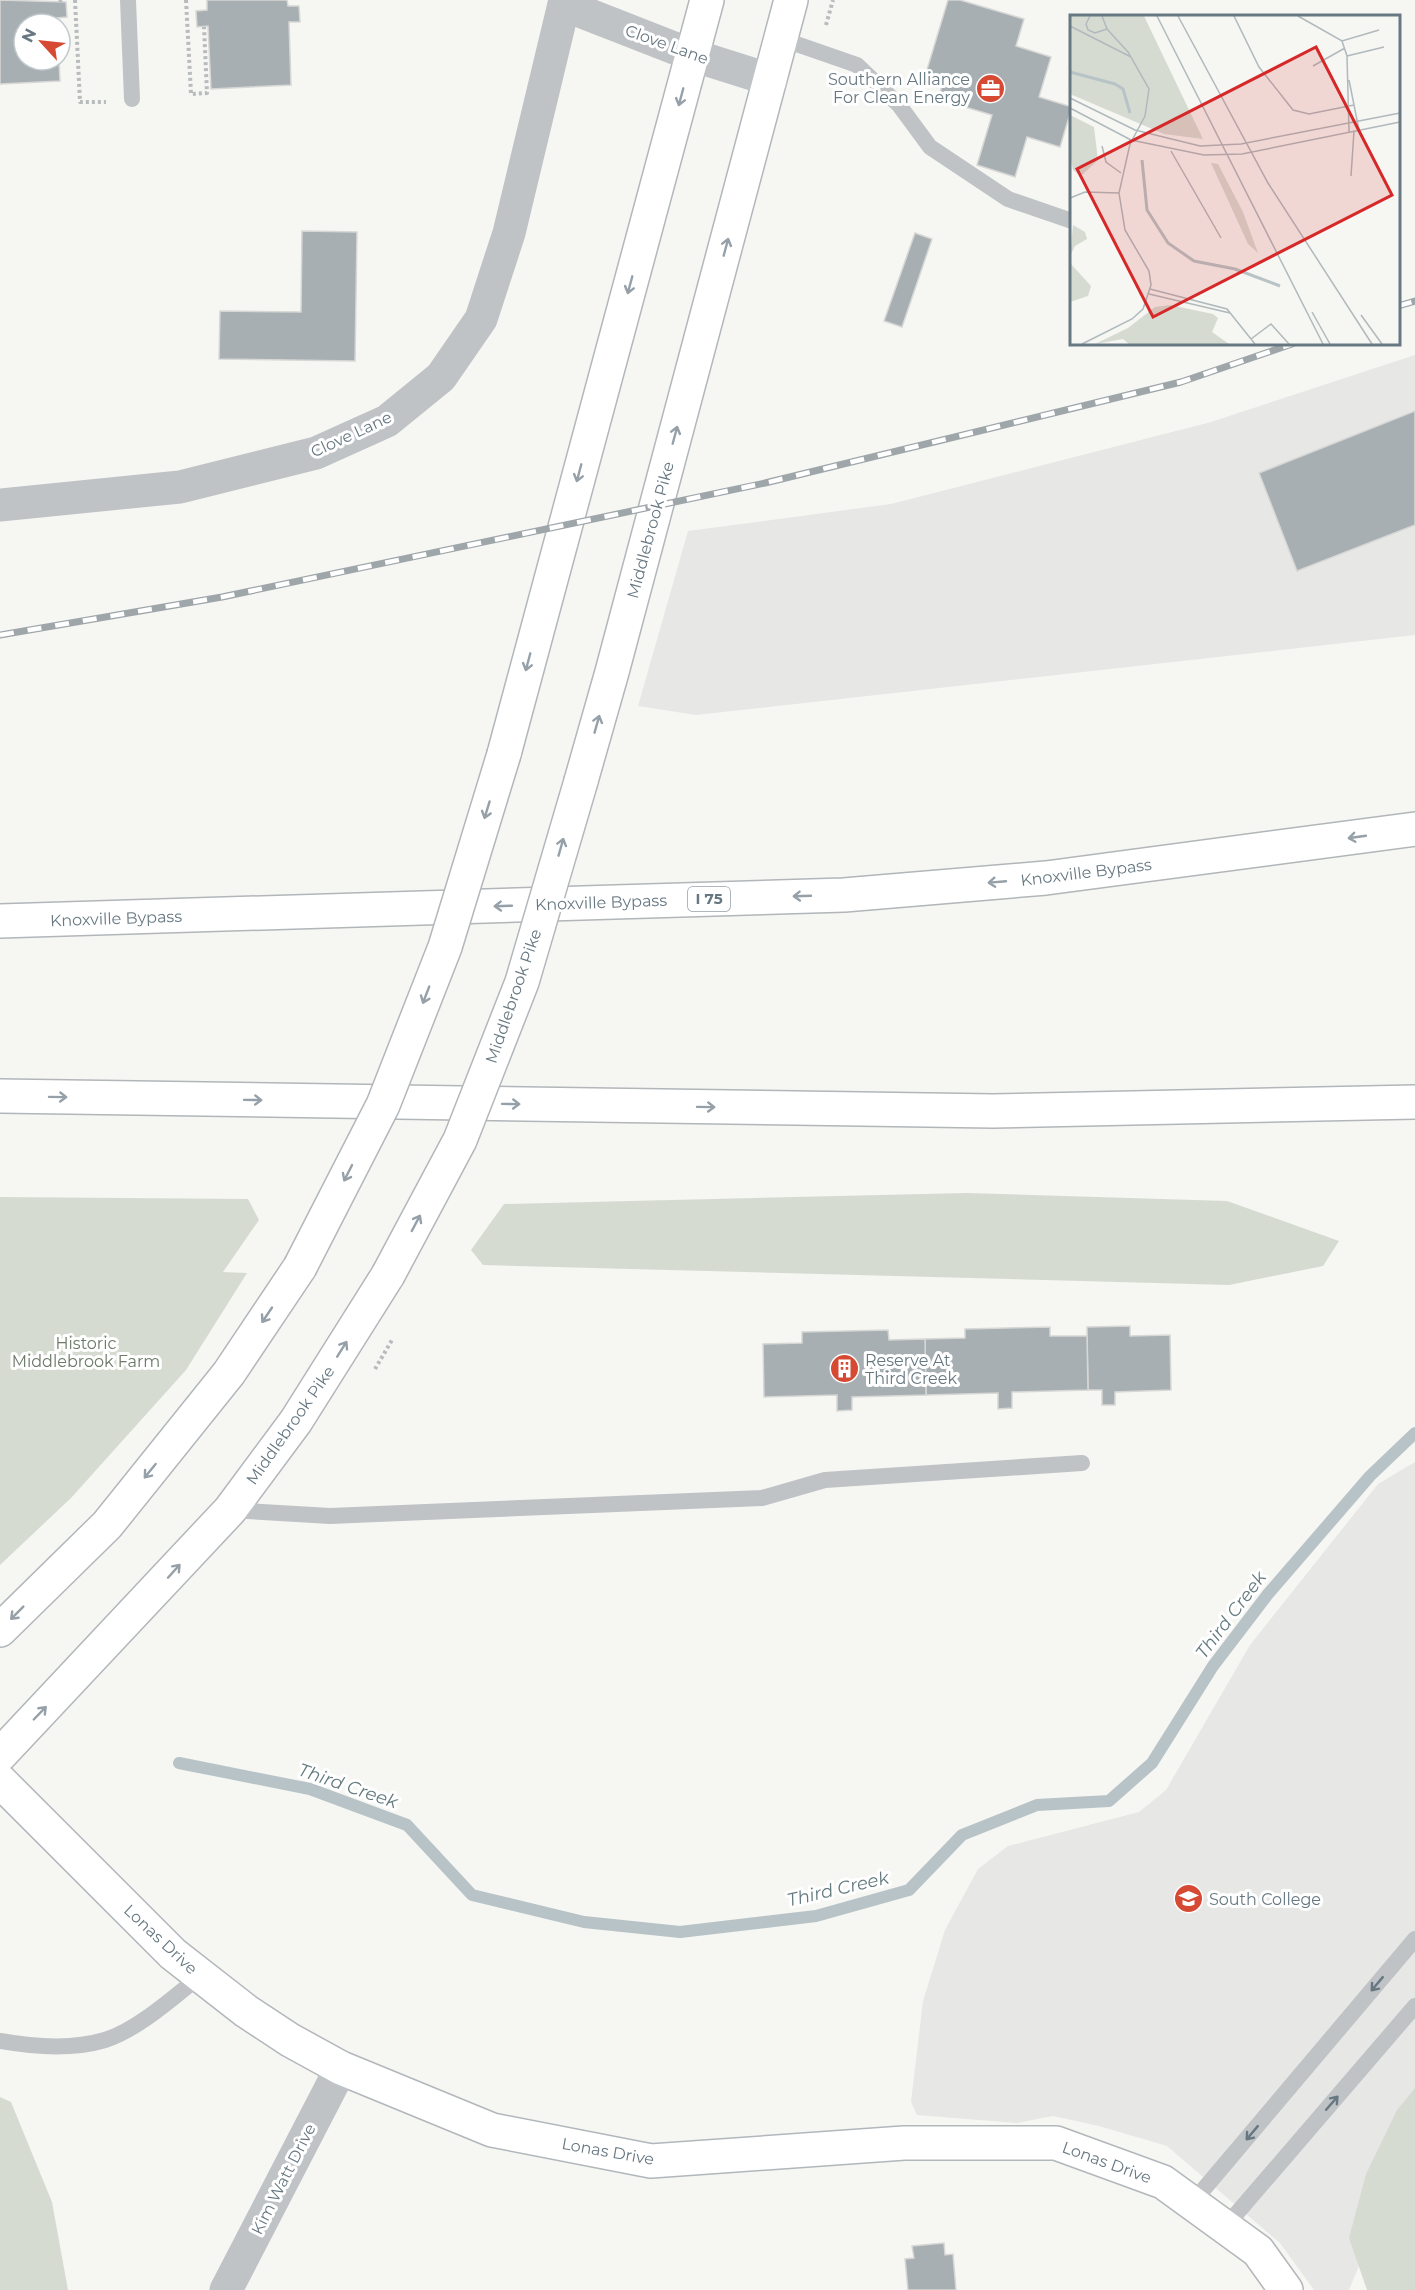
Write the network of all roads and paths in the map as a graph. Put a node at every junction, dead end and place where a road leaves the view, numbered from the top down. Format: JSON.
{"nodes":[{"id":1,"x":75,"y":0,"type":"edge"},
{"id":2,"x":128,"y":0,"type":"edge"},
{"id":3,"x":186,"y":0,"type":"edge"},
{"id":4,"x":707,"y":0,"type":"edge"},
{"id":5,"x":791,"y":0,"type":"edge"},
{"id":6,"x":562,"y":2,"type":"edge"},
{"id":7,"x":204,"y":27,"type":"dead end"},
{"id":8,"x":782,"y":39,"type":"junction"},
{"id":9,"x":692,"y":55,"type":"junction"},
{"id":10,"x":771,"y":80,"type":"junction"},
{"id":11,"x":132,"y":99,"type":"dead end"},
{"id":12,"x":110,"y":102,"type":"dead end"},
{"id":13,"x":1070,"y":221,"type":"edge"},
{"id":14,"x":0,"y":505,"type":"edge"},
{"id":15,"x":1415,"y":829,"type":"edge"},
{"id":16,"x":0,"y":921,"type":"edge"},
{"id":17,"x":0,"y":1096,"type":"edge"},
{"id":18,"x":1415,"y":1102,"type":"edge"},
{"id":19,"x":1082,"y":1463,"type":"dead end"},
{"id":20,"x":230,"y":1510,"type":"junction"},
{"id":21,"x":0,"y":1630,"type":"edge"},
{"id":22,"x":0,"y":1755,"type":"edge"},
{"id":23,"x":0,"y":1781,"type":"edge"},
{"id":24,"x":1415,"y":1939,"type":"edge"},
{"id":25,"x":200,"y":1976,"type":"junction"},
{"id":26,"x":1415,"y":2006,"type":"edge"},
{"id":27,"x":0,"y":2041,"type":"edge"},
{"id":28,"x":340,"y":2068,"type":"junction"},
{"id":29,"x":1192,"y":2203,"type":"junction"},
{"id":30,"x":1225,"y":2227,"type":"junction"},
{"id":31,"x":225,"y":2290,"type":"edge"},
{"id":32,"x":1286,"y":2290,"type":"edge"}],
"edges":[{"from":1,"to":12,"type":"path"},
{"from":2,"to":11,"type":"lane"},
{"from":3,"to":7,"type":"path"},
{"from":4,"to":9,"type":"main road"},
{"from":5,"to":8,"type":"main road","name":"Middlebrook Pike"},
{"from":6,"to":9,"type":"street","name":"Clove Lane"},
{"from":6,"to":14,"type":"street","name":"Clove Lane"},
{"from":8,"to":10,"type":"main road","name":"Middlebrook Pike"},
{"from":8,"to":13,"type":"lane"},
{"from":9,"to":10,"type":"street","name":"Clove Lane"},
{"from":9,"to":21,"type":"main road","one_way":true,"bridge":true},
{"from":20,"to":10,"type":"main road","name":"Middlebrook Pike","one_way":true,"bridge":true},
{"from":15,"to":16,"type":"main road","name":"Knoxville Bypass","number":"I 75","one_way":true},
{"from":17,"to":18,"type":"main road","one_way":true},
{"from":19,"to":20,"type":"lane"},
{"from":22,"to":20,"type":"main road","name":"Middlebrook Pike","one_way":true},
{"from":23,"to":25,"type":"main road","name":"Lonas Drive"},
{"from":24,"to":29,"type":"lane","one_way":true},
{"from":25,"to":27,"type":"lane"},
{"from":25,"to":28,"type":"main road","name":"Lonas Drive"},
{"from":30,"to":26,"type":"lane","one_way":true},
{"from":28,"to":29,"type":"main road","name":"Lonas Drive"},
{"from":28,"to":31,"type":"street","name":"Kim Watt Drive"},
{"from":29,"to":30,"type":"main road","name":"Lonas Drive"},
{"from":30,"to":32,"type":"main road","name":"Lonas Drive"}]}
